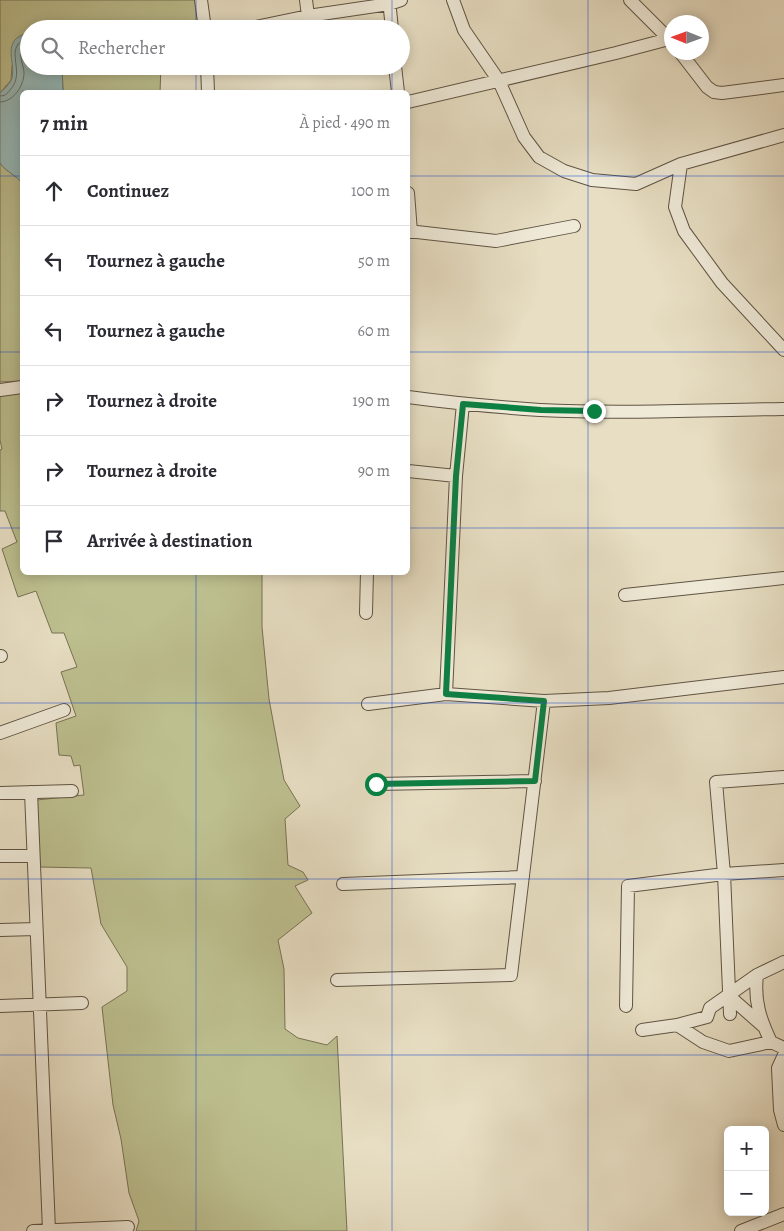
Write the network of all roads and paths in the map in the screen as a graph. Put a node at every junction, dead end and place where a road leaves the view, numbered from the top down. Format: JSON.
{"nodes":[{"id":1,"x":201,"y":0,"type":"edge"},
{"id":2,"x":306,"y":0,"type":"edge"},
{"id":3,"x":453,"y":0,"type":"edge"},
{"id":4,"x":630,"y":0,"type":"edge"},
{"id":5,"x":393,"y":1,"type":"edge"},
{"id":6,"x":308,"y":16,"type":"junction"},
{"id":7,"x":204,"y":20,"type":"edge"},
{"id":8,"x":289,"y":20,"type":"edge"},
{"id":9,"x":392,"y":20,"type":"edge"},
{"id":10,"x":664,"y":34,"type":"edge"},
{"id":11,"x":664,"y":41,"type":"edge"},
{"id":12,"x":686,"y":60,"type":"edge"},
{"id":13,"x":207,"y":75,"type":"edge"},
{"id":14,"x":396,"y":75,"type":"edge"},
{"id":15,"x":499,"y":81,"type":"junction"},
{"id":16,"x":784,"y":85,"type":"edge"},
{"id":17,"x":208,"y":90,"type":"edge"},
{"id":18,"x":398,"y":90,"type":"edge"},
{"id":19,"x":410,"y":102,"type":"edge"},
{"id":20,"x":784,"y":135,"type":"edge"},
{"id":21,"x":680,"y":164,"type":"junction"},
{"id":22,"x":574,"y":226,"type":"dead end"},
{"id":23,"x":410,"y":232,"type":"edge"},
{"id":24,"x":784,"y":350,"type":"edge"},
{"id":25,"x":20,"y":387,"type":"edge"},
{"id":26,"x":0,"y":390,"type":"edge"},
{"id":27,"x":410,"y":397,"type":"edge"},
{"id":28,"x":463,"y":404,"type":"junction"},
{"id":29,"x":784,"y":409,"type":"edge"},
{"id":30,"x":410,"y":471,"type":"edge"},
{"id":31,"x":456,"y":476,"type":"junction"},
{"id":32,"x":367,"y":575,"type":"edge"},
{"id":33,"x":784,"y":578,"type":"edge"},
{"id":34,"x":625,"y":595,"type":"dead end"},
{"id":35,"x":366,"y":613,"type":"dead end"},
{"id":36,"x":784,"y":677,"type":"edge"},
{"id":37,"x":446,"y":694,"type":"junction"},
{"id":38,"x":544,"y":701,"type":"junction"},
{"id":39,"x":368,"y":704,"type":"dead end"},
{"id":40,"x":64,"y":710,"type":"dead end"},
{"id":41,"x":0,"y":733,"type":"edge"},
{"id":42,"x":784,"y":777,"type":"edge"},
{"id":43,"x":535,"y":781,"type":"junction"},
{"id":44,"x":376,"y":784,"type":"dead end"},
{"id":45,"x":72,"y":791,"type":"dead end"},
{"id":46,"x":0,"y":792,"type":"edge"},
{"id":47,"x":31,"y":792,"type":"junction"},
{"id":48,"x":0,"y":856,"type":"edge"},
{"id":49,"x":33,"y":856,"type":"junction"},
{"id":50,"x":784,"y":870,"type":"edge"},
{"id":51,"x":724,"y":874,"type":"junction"},
{"id":52,"x":523,"y":877,"type":"junction"},
{"id":53,"x":343,"y":884,"type":"dead end"},
{"id":54,"x":36,"y":929,"type":"junction"},
{"id":55,"x":0,"y":930,"type":"edge"},
{"id":56,"x":784,"y":962,"type":"edge"},
{"id":57,"x":757,"y":975,"type":"junction"},
{"id":58,"x":336,"y":980,"type":"dead end"},
{"id":59,"x":729,"y":996,"type":"junction"},
{"id":60,"x":82,"y":1003,"type":"dead end"},
{"id":61,"x":40,"y":1005,"type":"junction"},
{"id":62,"x":0,"y":1006,"type":"edge"},
{"id":63,"x":626,"y":1006,"type":"dead end"},
{"id":64,"x":730,"y":1014,"type":"dead end"},
{"id":65,"x":677,"y":1025,"type":"junction"},
{"id":66,"x":764,"y":1026,"type":"junction"},
{"id":67,"x":642,"y":1030,"type":"dead end"},
{"id":68,"x":771,"y":1042,"type":"junction"},
{"id":69,"x":784,"y":1048,"type":"edge"},
{"id":70,"x":784,"y":1055,"type":"edge"},
{"id":71,"x":784,"y":1125,"type":"edge"},
{"id":72,"x":784,"y":1214,"type":"edge"},
{"id":73,"x":128,"y":1227,"type":"dead end"},
{"id":74,"x":49,"y":1230,"type":"edge"},
{"id":75,"x":33,"y":1231,"type":"edge"},
{"id":76,"x":741,"y":1231,"type":"edge"}],
"edges":[{"from":1,"to":7,"type":"street"},
{"from":2,"to":6,"type":"street"},
{"from":3,"to":15,"type":"street"},
{"from":4,"to":10,"type":"street"},
{"from":5,"to":6,"type":"street"},
{"from":5,"to":9,"type":"street"},
{"from":6,"to":8,"type":"street"},
{"from":11,"to":15,"type":"street"},
{"from":12,"to":16,"type":"street"},
{"from":13,"to":17,"type":"street"},
{"from":14,"to":18,"type":"street"},
{"from":15,"to":19,"type":"street"},
{"from":15,"to":21,"type":"street"},
{"from":20,"to":21,"type":"street"},
{"from":21,"to":24,"type":"street"},
{"from":22,"to":23,"type":"street"},
{"from":25,"to":26,"type":"street"},
{"from":27,"to":28,"type":"street"},
{"from":28,"to":29,"type":"street"},
{"from":28,"to":31,"type":"street"},
{"from":30,"to":31,"type":"street"},
{"from":31,"to":37,"type":"street"},
{"from":32,"to":35,"type":"street"},
{"from":33,"to":34,"type":"street"},
{"from":36,"to":38,"type":"street"},
{"from":37,"to":38,"type":"street"},
{"from":37,"to":39,"type":"street"},
{"from":38,"to":43,"type":"street"},
{"from":40,"to":41,"type":"street"},
{"from":42,"to":51,"type":"street"},
{"from":43,"to":44,"type":"street"},
{"from":43,"to":52,"type":"street"},
{"from":45,"to":47,"type":"street"},
{"from":46,"to":47,"type":"street"},
{"from":47,"to":49,"type":"street"},
{"from":48,"to":49,"type":"street"},
{"from":49,"to":54,"type":"street"},
{"from":50,"to":51,"type":"street"},
{"from":51,"to":59,"type":"street"},
{"from":51,"to":63,"type":"street"},
{"from":52,"to":53,"type":"street"},
{"from":52,"to":58,"type":"street"},
{"from":54,"to":55,"type":"street"},
{"from":54,"to":61,"type":"street"},
{"from":56,"to":57,"type":"street"},
{"from":57,"to":59,"type":"street"},
{"from":57,"to":66,"type":"street"},
{"from":59,"to":64,"type":"street"},
{"from":59,"to":65,"type":"street"},
{"from":59,"to":66,"type":"street"},
{"from":60,"to":61,"type":"street"},
{"from":61,"to":62,"type":"street"},
{"from":61,"to":74,"type":"street"},
{"from":65,"to":67,"type":"street"},
{"from":65,"to":68,"type":"street"},
{"from":66,"to":68,"type":"street"},
{"from":68,"to":69,"type":"street"},
{"from":70,"to":71,"type":"street"},
{"from":72,"to":76,"type":"street"},
{"from":73,"to":74,"type":"street"},
{"from":74,"to":75,"type":"street"}]}
